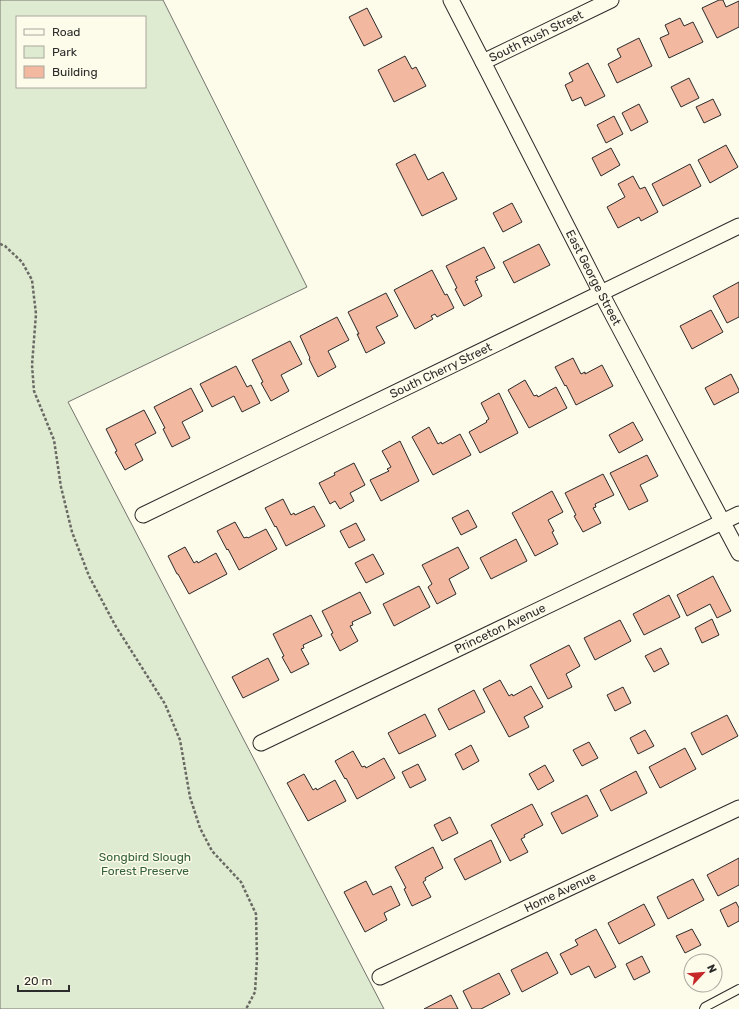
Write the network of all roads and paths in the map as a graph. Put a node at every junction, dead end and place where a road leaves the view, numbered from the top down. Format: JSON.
{"nodes":[{"id":1,"x":450,"y":0,"type":"edge"},
{"id":2,"x":611,"y":0,"type":"edge"},
{"id":3,"x":483,"y":62,"type":"junction"},
{"id":4,"x":739,"y":226,"type":"edge"},
{"id":5,"x":0,"y":244,"type":"edge"},
{"id":6,"x":601,"y":293,"type":"junction"},
{"id":7,"x":739,"y":514,"type":"edge"},
{"id":8,"x":143,"y":515,"type":"dead end"},
{"id":9,"x":722,"y":522,"type":"junction"},
{"id":10,"x":739,"y":553,"type":"edge"},
{"id":11,"x":261,"y":743,"type":"dead end"},
{"id":12,"x":739,"y":808,"type":"edge"},
{"id":13,"x":380,"y":977,"type":"dead end"},
{"id":14,"x":739,"y":989,"type":"edge"},
{"id":15,"x":246,"y":1009,"type":"edge"},
{"id":16,"x":704,"y":1009,"type":"edge"}],
"edges":[{"from":1,"to":3,"type":"street","name":"East George Street"},
{"from":2,"to":3,"type":"street","name":"South Rush Street"},
{"from":3,"to":6,"type":"street","name":"East George Street"},
{"from":4,"to":6,"type":"street","name":"South Cherry Street"},
{"from":5,"to":15,"type":"path"},
{"from":6,"to":8,"type":"street","name":"South Cherry Street"},
{"from":6,"to":9,"type":"street","name":"East George Street"},
{"from":7,"to":9,"type":"street","name":"Princeton Avenue"},
{"from":9,"to":10,"type":"street","name":"East George Street"},
{"from":9,"to":11,"type":"street","name":"Princeton Avenue"},
{"from":12,"to":13,"type":"street","name":"Home Avenue"},
{"from":14,"to":16,"type":"lane"}]}
